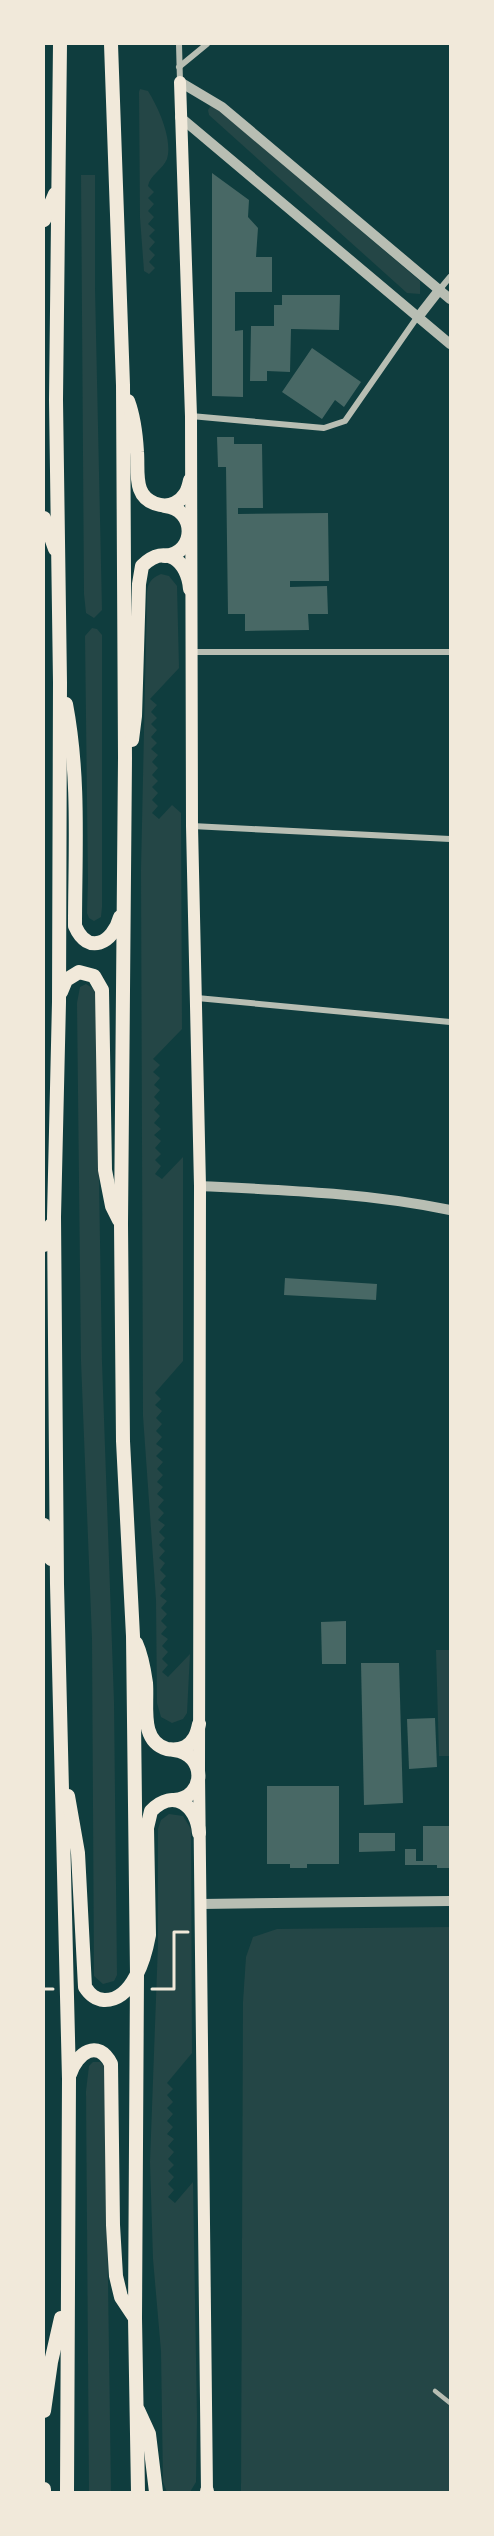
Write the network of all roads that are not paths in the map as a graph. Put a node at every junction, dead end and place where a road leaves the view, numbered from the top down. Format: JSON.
{"nodes":[{"id":1,"x":60,"y":44,"type":"edge"},
{"id":2,"x":111,"y":44,"type":"edge"},
{"id":3,"x":179,"y":44,"type":"edge"},
{"id":4,"x":207,"y":44,"type":"edge"},
{"id":5,"x":180,"y":67,"type":"junction"},
{"id":6,"x":180,"y":82,"type":"junction"},
{"id":7,"x":180,"y":117,"type":"junction"},
{"id":8,"x":57,"y":190,"type":"junction"},
{"id":9,"x":44,"y":220,"type":"edge"},
{"id":10,"x":450,"y":277,"type":"edge"},
{"id":11,"x":440,"y":289,"type":"junction"},
{"id":12,"x":450,"y":298,"type":"edge"},
{"id":13,"x":419,"y":316,"type":"junction"},
{"id":14,"x":450,"y":345,"type":"edge"},
{"id":15,"x":123,"y":385,"type":"junction"},
{"id":16,"x":191,"y":416,"type":"junction"},
{"id":17,"x":190,"y":480,"type":"junction"},
{"id":18,"x":160,"y":505,"type":"junction"},
{"id":19,"x":44,"y":518,"type":"edge"},
{"id":20,"x":190,"y":530,"type":"junction"},
{"id":21,"x":165,"y":556,"type":"junction"},
{"id":22,"x":59,"y":559,"type":"junction"},
{"id":23,"x":190,"y":589,"type":"junction"},
{"id":24,"x":193,"y":652,"type":"junction"},
{"id":25,"x":450,"y":652,"type":"edge"},
{"id":26,"x":60,"y":682,"type":"junction"},
{"id":27,"x":125,"y":758,"type":"junction"},
{"id":28,"x":192,"y":826,"type":"junction"},
{"id":29,"x":450,"y":839,"type":"edge"},
{"id":30,"x":123,"y":898,"type":"junction"},
{"id":31,"x":197,"y":998,"type":"junction"},
{"id":32,"x":59,"y":1002,"type":"junction"},
{"id":33,"x":450,"y":1022,"type":"edge"},
{"id":34,"x":200,"y":1186,"type":"junction"},
{"id":35,"x":450,"y":1210,"type":"edge"},
{"id":36,"x":54,"y":1217,"type":"junction"},
{"id":37,"x":121,"y":1224,"type":"junction"},
{"id":38,"x":44,"y":1245,"type":"edge"},
{"id":39,"x":44,"y":1526,"type":"edge"},
{"id":40,"x":57,"y":1584,"type":"junction"},
{"id":41,"x":133,"y":1635,"type":"junction"},
{"id":42,"x":199,"y":1724,"type":"junction"},
{"id":43,"x":170,"y":1749,"type":"junction"},
{"id":44,"x":61,"y":1755,"type":"junction"},
{"id":45,"x":199,"y":1774,"type":"junction"},
{"id":46,"x":174,"y":1800,"type":"junction"},
{"id":47,"x":199,"y":1833,"type":"junction"},
{"id":48,"x":450,"y":1901,"type":"edge"},
{"id":49,"x":201,"y":1904,"type":"junction"},
{"id":50,"x":137,"y":1974,"type":"junction"},
{"id":51,"x":69,"y":2079,"type":"junction"},
{"id":52,"x":66,"y":2296,"type":"junction"},
{"id":53,"x":135,"y":2318,"type":"junction"},
{"id":54,"x":435,"y":2391,"type":"dead end"},
{"id":55,"x":450,"y":2403,"type":"edge"},
{"id":56,"x":136,"y":2408,"type":"junction"},
{"id":57,"x":44,"y":2411,"type":"edge"},
{"id":58,"x":207,"y":2492,"type":"edge"},
{"id":59,"x":67,"y":2493,"type":"edge"},
{"id":60,"x":138,"y":2493,"type":"edge"},
{"id":61,"x":156,"y":2493,"type":"edge"}],
"edges":[{"from":1,"to":8,"type":"highway"},
{"from":2,"to":15,"type":"highway"},
{"from":3,"to":5,"type":"street"},
{"from":4,"to":5,"type":"street"},
{"from":5,"to":6,"type":"street"},
{"from":6,"to":7,"type":"main road"},
{"from":6,"to":11,"type":"street"},
{"from":7,"to":13,"type":"street"},
{"from":7,"to":16,"type":"main road"},
{"from":8,"to":9,"type":"highway"},
{"from":8,"to":22,"type":"highway"},
{"from":10,"to":11,"type":"street"},
{"from":11,"to":12,"type":"street"},
{"from":11,"to":13,"type":"street"},
{"from":13,"to":14,"type":"street"},
{"from":13,"to":16,"type":"street"},
{"from":15,"to":18,"type":"highway"},
{"from":15,"to":27,"type":"highway"},
{"from":16,"to":17,"type":"main road"},
{"from":17,"to":18,"type":"highway"},
{"from":17,"to":20,"type":"main road"},
{"from":18,"to":20,"type":"highway"},
{"from":19,"to":22,"type":"highway"},
{"from":20,"to":21,"type":"highway"},
{"from":20,"to":23,"type":"main road"},
{"from":21,"to":23,"type":"highway"},
{"from":21,"to":27,"type":"highway"},
{"from":22,"to":26,"type":"highway"},
{"from":23,"to":24,"type":"main road"},
{"from":24,"to":25,"type":"street"},
{"from":24,"to":28,"type":"main road"},
{"from":26,"to":30,"type":"highway"},
{"from":26,"to":32,"type":"highway"},
{"from":27,"to":30,"type":"highway"},
{"from":28,"to":29,"type":"street"},
{"from":28,"to":31,"type":"main road"},
{"from":30,"to":37,"type":"highway"},
{"from":31,"to":33,"type":"street"},
{"from":31,"to":34,"type":"main road"},
{"from":32,"to":36,"type":"highway"},
{"from":32,"to":37,"type":"highway"},
{"from":34,"to":35,"type":"street"},
{"from":34,"to":42,"type":"main road"},
{"from":36,"to":38,"type":"highway"},
{"from":36,"to":40,"type":"highway"},
{"from":37,"to":41,"type":"highway"},
{"from":39,"to":40,"type":"highway"},
{"from":40,"to":44,"type":"highway"},
{"from":41,"to":43,"type":"highway"},
{"from":41,"to":50,"type":"highway"},
{"from":42,"to":43,"type":"highway"},
{"from":42,"to":45,"type":"main road"},
{"from":43,"to":45,"type":"highway"},
{"from":44,"to":50,"type":"highway"},
{"from":44,"to":51,"type":"highway"},
{"from":45,"to":46,"type":"highway"},
{"from":45,"to":47,"type":"main road"},
{"from":46,"to":47,"type":"highway"},
{"from":46,"to":50,"type":"highway"},
{"from":47,"to":49,"type":"main road"},
{"from":48,"to":49,"type":"street"},
{"from":49,"to":58,"type":"main road"},
{"from":50,"to":53,"type":"highway"},
{"from":51,"to":52,"type":"highway"},
{"from":51,"to":53,"type":"highway"},
{"from":52,"to":57,"type":"highway"},
{"from":52,"to":59,"type":"highway"},
{"from":53,"to":56,"type":"highway"},
{"from":54,"to":55,"type":"lane"},
{"from":56,"to":60,"type":"highway"},
{"from":56,"to":61,"type":"highway"}]}
